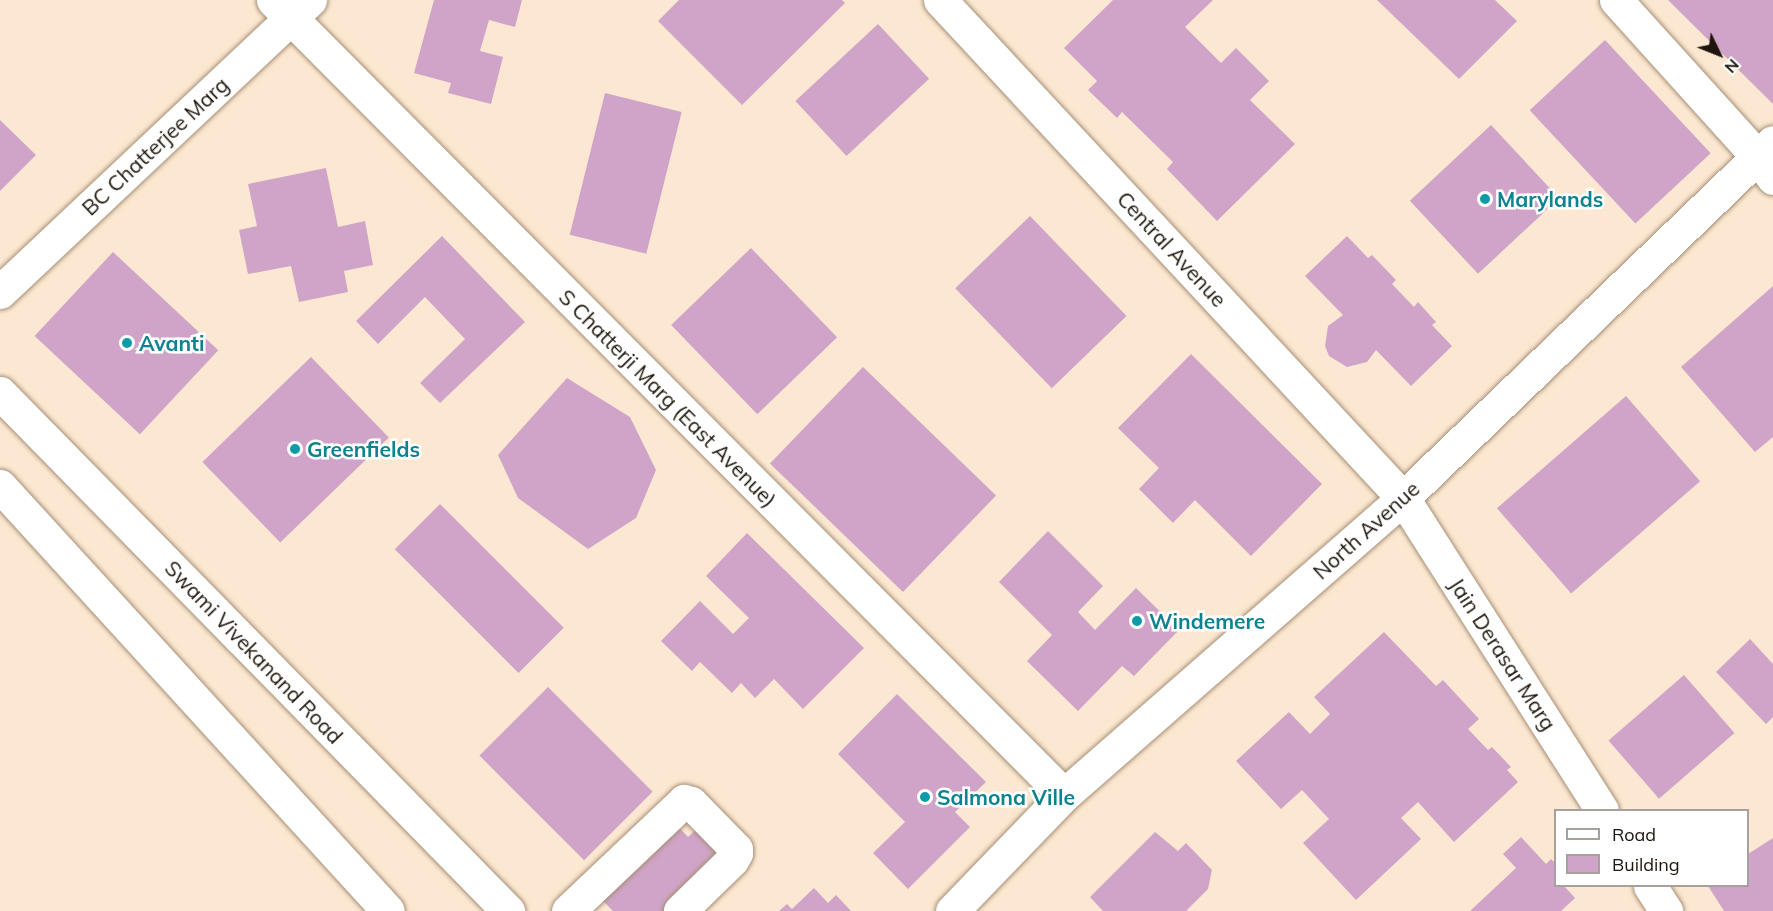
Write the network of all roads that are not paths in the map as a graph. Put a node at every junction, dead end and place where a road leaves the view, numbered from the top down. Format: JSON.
{"nodes":[{"id":1,"x":940,"y":0,"type":"edge"},
{"id":2,"x":1616,"y":0,"type":"edge"},
{"id":3,"x":291,"y":6,"type":"edge"},
{"id":4,"x":1768,"y":159,"type":"edge"},
{"id":5,"x":0,"y":292,"type":"edge"},
{"id":6,"x":0,"y":393,"type":"edge"},
{"id":7,"x":0,"y":486,"type":"edge"},
{"id":8,"x":1403,"y":498,"type":"junction"},
{"id":9,"x":1064,"y":795,"type":"junction"},
{"id":10,"x":1601,"y":809,"type":"edge"},
{"id":11,"x":1651,"y":887,"type":"edge"},
{"id":12,"x":575,"y":909,"type":"edge"},
{"id":13,"x":387,"y":911,"type":"edge"},
{"id":14,"x":508,"y":911,"type":"edge"},
{"id":15,"x":680,"y":911,"type":"edge"},
{"id":16,"x":952,"y":911,"type":"edge"},
{"id":17,"x":1666,"y":911,"type":"edge"}],
"edges":[{"from":1,"to":8,"type":"street","name":"Central Avenue"},
{"from":2,"to":4,"type":"street"},
{"from":3,"to":5,"type":"street","name":"BC Chatterjee Marg"},
{"from":3,"to":9,"type":"street","name":"S Chatterji Marg (East Avenue)"},
{"from":4,"to":8,"type":"street","name":"North Avenue"},
{"from":6,"to":14,"type":"street","name":"Swami Vivekanand Road"},
{"from":7,"to":13,"type":"street"},
{"from":8,"to":9,"type":"street","name":"North Avenue"},
{"from":8,"to":10,"type":"street","name":"Jain Derasar Marg"},
{"from":9,"to":16,"type":"street","name":"North Avenue"},
{"from":11,"to":17,"type":"street"},
{"from":12,"to":15,"type":"street"}]}
